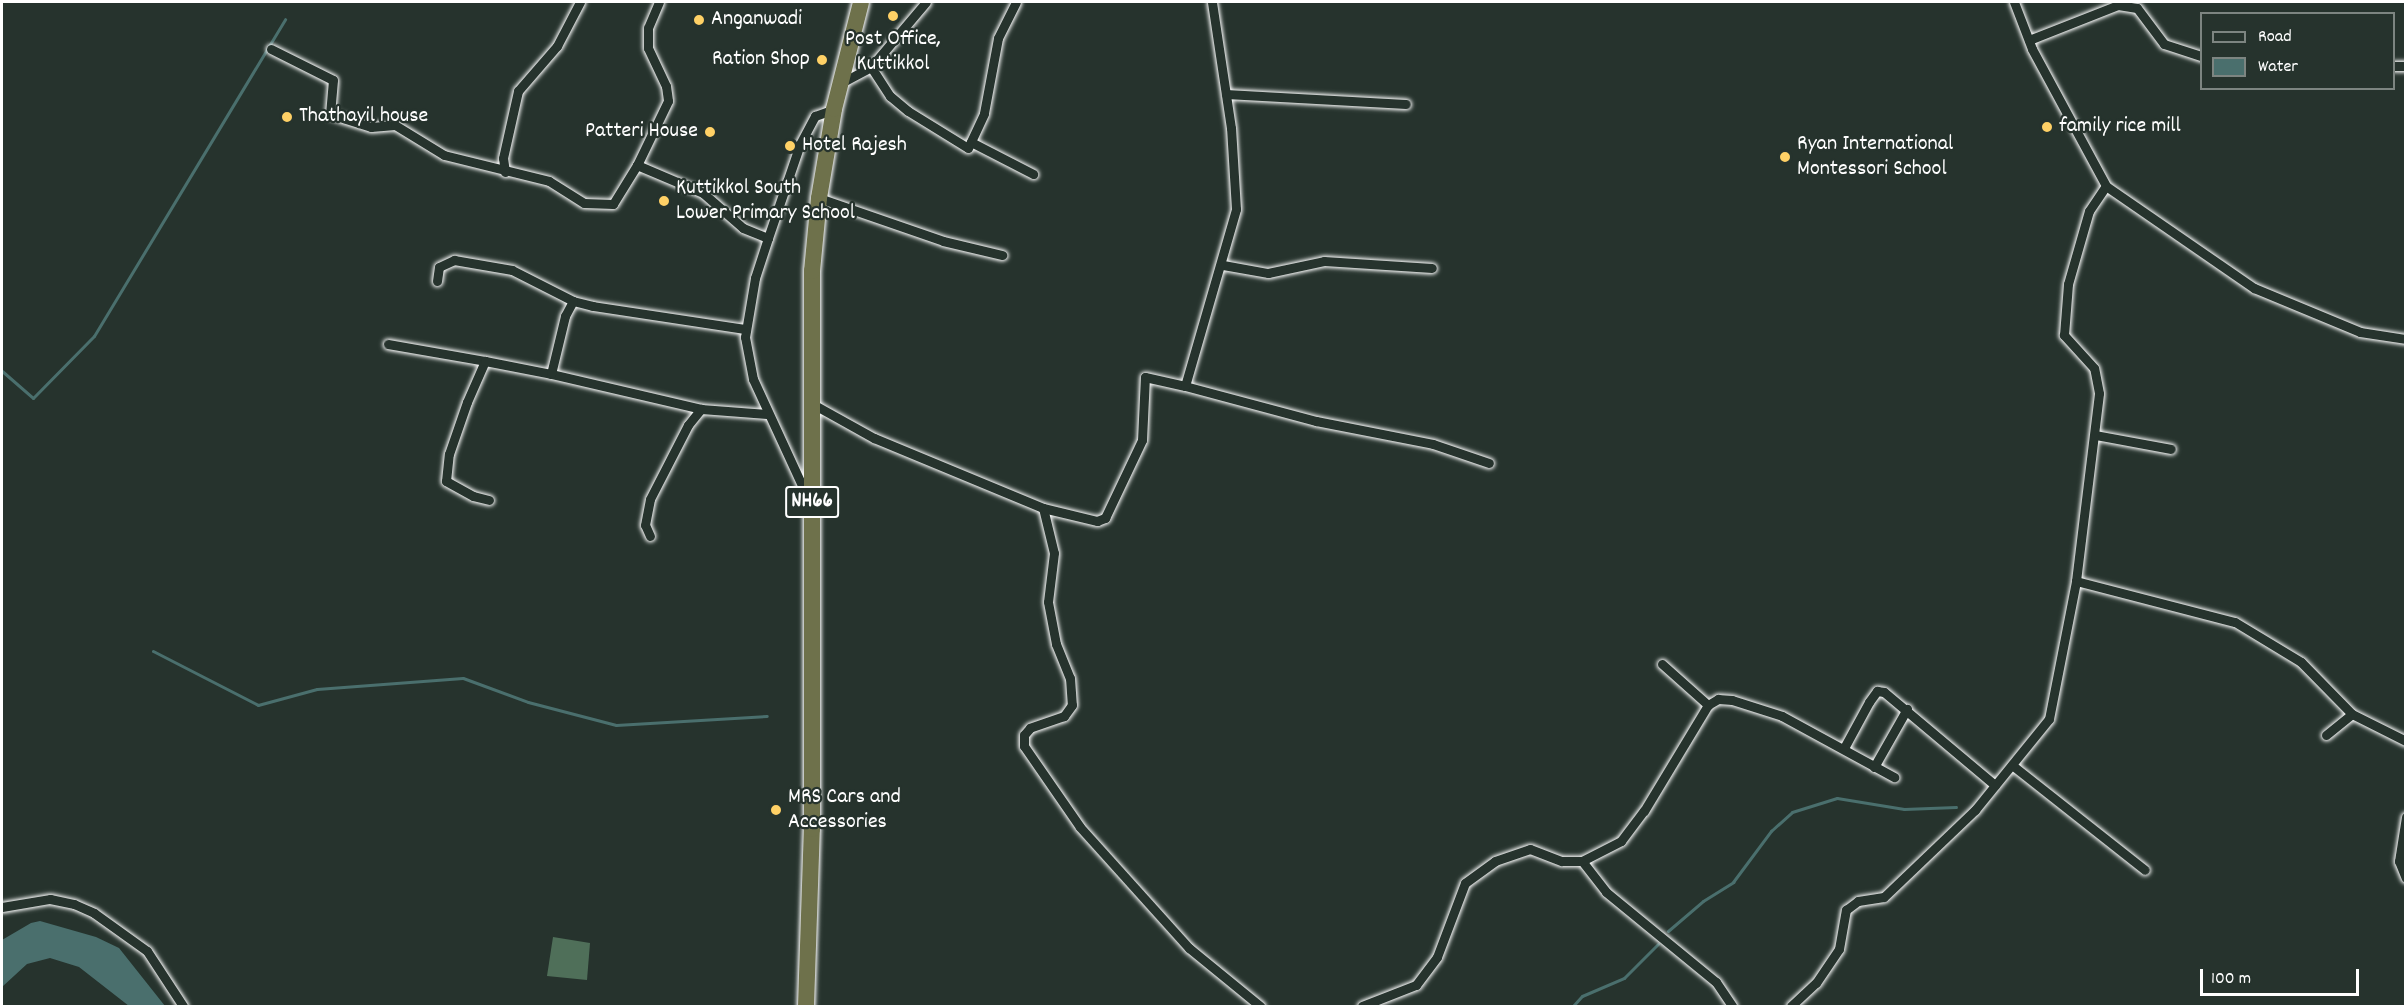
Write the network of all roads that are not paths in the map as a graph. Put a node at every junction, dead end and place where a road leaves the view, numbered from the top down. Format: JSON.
{"nodes":[{"id":1,"x":580,"y":2,"type":"edge"},
{"id":2,"x":659,"y":2,"type":"edge"},
{"id":3,"x":861,"y":2,"type":"edge"},
{"id":4,"x":926,"y":2,"type":"edge"},
{"id":5,"x":1016,"y":2,"type":"edge"},
{"id":6,"x":1212,"y":2,"type":"edge"},
{"id":7,"x":2014,"y":2,"type":"edge"},
{"id":8,"x":2029,"y":40,"type":"junction"},
{"id":9,"x":271,"y":49,"type":"dead end"},
{"id":10,"x":2200,"y":55,"type":"edge"},
{"id":11,"x":870,"y":67,"type":"junction"},
{"id":12,"x":840,"y":83,"type":"junction"},
{"id":13,"x":1226,"y":94,"type":"junction"},
{"id":14,"x":1406,"y":104,"type":"dead end"},
{"id":15,"x":834,"y":109,"type":"junction"},
{"id":16,"x":971,"y":142,"type":"junction"},
{"id":17,"x":637,"y":165,"type":"junction"},
{"id":18,"x":505,"y":172,"type":"junction"},
{"id":19,"x":1033,"y":174,"type":"dead end"},
{"id":20,"x":2106,"y":186,"type":"junction"},
{"id":21,"x":819,"y":198,"type":"junction"},
{"id":22,"x":768,"y":238,"type":"junction"},
{"id":23,"x":1002,"y":255,"type":"dead end"},
{"id":24,"x":1223,"y":265,"type":"junction"},
{"id":25,"x":1432,"y":268,"type":"dead end"},
{"id":26,"x":437,"y":281,"type":"dead end"},
{"id":27,"x":573,"y":301,"type":"junction"},
{"id":28,"x":746,"y":329,"type":"junction"},
{"id":29,"x":2406,"y":339,"type":"edge"},
{"id":30,"x":388,"y":344,"type":"dead end"},
{"id":31,"x":485,"y":362,"type":"junction"},
{"id":32,"x":551,"y":374,"type":"junction"},
{"id":33,"x":1185,"y":386,"type":"junction"},
{"id":34,"x":811,"y":403,"type":"junction"},
{"id":35,"x":701,"y":408,"type":"junction"},
{"id":36,"x":767,"y":414,"type":"junction"},
{"id":37,"x":2095,"y":435,"type":"junction"},
{"id":38,"x":2171,"y":449,"type":"dead end"},
{"id":39,"x":1489,"y":463,"type":"dead end"},
{"id":40,"x":489,"y":500,"type":"dead end"},
{"id":41,"x":812,"y":506,"type":"junction"},
{"id":42,"x":1042,"y":508,"type":"junction"},
{"id":43,"x":650,"y":536,"type":"dead end"},
{"id":44,"x":2076,"y":581,"type":"junction"},
{"id":45,"x":1662,"y":664,"type":"dead end"},
{"id":46,"x":1708,"y":705,"type":"junction"},
{"id":47,"x":1907,"y":709,"type":"junction"},
{"id":48,"x":2352,"y":714,"type":"junction"},
{"id":49,"x":2326,"y":735,"type":"dead end"},
{"id":50,"x":2406,"y":741,"type":"edge"},
{"id":51,"x":1844,"y":748,"type":"junction"},
{"id":52,"x":2012,"y":765,"type":"junction"},
{"id":53,"x":1874,"y":767,"type":"junction"},
{"id":54,"x":1894,"y":777,"type":"dead end"},
{"id":55,"x":1995,"y":785,"type":"junction"},
{"id":56,"x":2406,"y":817,"type":"edge"},
{"id":57,"x":1582,"y":861,"type":"junction"},
{"id":58,"x":2145,"y":870,"type":"dead end"},
{"id":59,"x":2406,"y":878,"type":"edge"},
{"id":60,"x":2,"y":906,"type":"edge"},
{"id":61,"x":183,"y":1006,"type":"edge"},
{"id":62,"x":806,"y":1006,"type":"edge"},
{"id":63,"x":1260,"y":1006,"type":"edge"},
{"id":64,"x":1362,"y":1006,"type":"edge"},
{"id":65,"x":1732,"y":1006,"type":"edge"},
{"id":66,"x":1791,"y":1006,"type":"edge"}],
"edges":[{"from":1,"to":18,"type":"street"},
{"from":2,"to":17,"type":"street"},
{"from":3,"to":12,"type":"highway","number":"NH66"},
{"from":4,"to":11,"type":"street"},
{"from":5,"to":16,"type":"street"},
{"from":6,"to":13,"type":"street"},
{"from":7,"to":8,"type":"street"},
{"from":8,"to":10,"type":"street"},
{"from":8,"to":20,"type":"street"},
{"from":9,"to":18,"type":"street"},
{"from":11,"to":12,"type":"street"},
{"from":11,"to":16,"type":"street"},
{"from":12,"to":15,"type":"highway","number":"NH66"},
{"from":13,"to":14,"type":"street"},
{"from":13,"to":24,"type":"street"},
{"from":15,"to":21,"type":"highway","number":"NH66"},
{"from":15,"to":22,"type":"street"},
{"from":16,"to":19,"type":"street"},
{"from":17,"to":18,"type":"street"},
{"from":17,"to":22,"type":"street"},
{"from":20,"to":29,"type":"street"},
{"from":20,"to":37,"type":"street"},
{"from":21,"to":23,"type":"street"},
{"from":21,"to":34,"type":"highway","number":"NH66"},
{"from":22,"to":28,"type":"street"},
{"from":24,"to":25,"type":"street"},
{"from":24,"to":33,"type":"street"},
{"from":26,"to":27,"type":"street"},
{"from":27,"to":28,"type":"street"},
{"from":27,"to":32,"type":"street"},
{"from":28,"to":36,"type":"street"},
{"from":30,"to":31,"type":"street"},
{"from":31,"to":32,"type":"street"},
{"from":31,"to":40,"type":"street"},
{"from":32,"to":35,"type":"street"},
{"from":33,"to":39,"type":"street"},
{"from":33,"to":42,"type":"street"},
{"from":34,"to":41,"type":"highway","number":"NH66"},
{"from":34,"to":42,"type":"street"},
{"from":35,"to":36,"type":"street"},
{"from":35,"to":43,"type":"street"},
{"from":36,"to":41,"type":"street"},
{"from":37,"to":38,"type":"street"},
{"from":37,"to":44,"type":"street"},
{"from":41,"to":62,"type":"highway","number":"NH66"},
{"from":42,"to":63,"type":"street"},
{"from":44,"to":48,"type":"street"},
{"from":44,"to":52,"type":"street"},
{"from":45,"to":46,"type":"street"},
{"from":46,"to":51,"type":"street"},
{"from":46,"to":57,"type":"street"},
{"from":47,"to":51,"type":"street"},
{"from":47,"to":53,"type":"street"},
{"from":47,"to":55,"type":"street"},
{"from":48,"to":49,"type":"street"},
{"from":48,"to":50,"type":"street"},
{"from":51,"to":53,"type":"street"},
{"from":52,"to":55,"type":"street"},
{"from":52,"to":58,"type":"street"},
{"from":53,"to":54,"type":"street"},
{"from":55,"to":66,"type":"street"},
{"from":56,"to":59,"type":"street"},
{"from":57,"to":64,"type":"street"},
{"from":57,"to":65,"type":"street"},
{"from":60,"to":61,"type":"street"}]}
